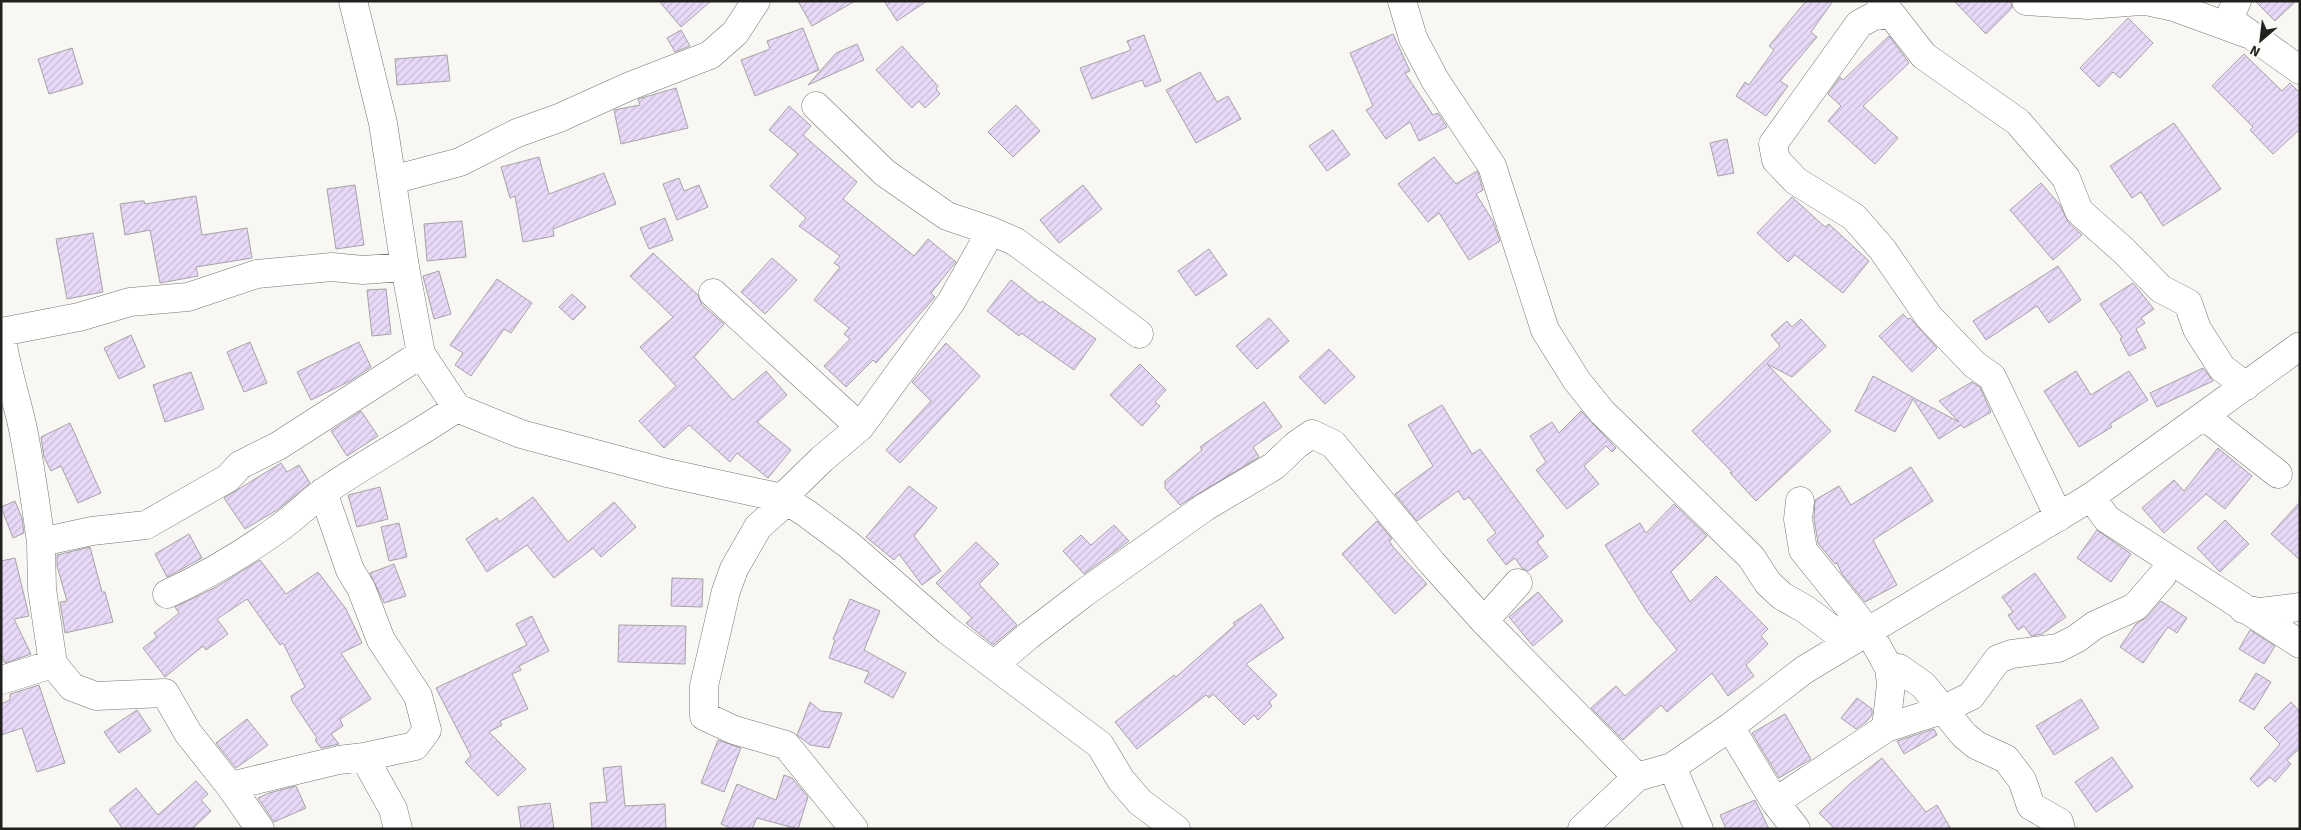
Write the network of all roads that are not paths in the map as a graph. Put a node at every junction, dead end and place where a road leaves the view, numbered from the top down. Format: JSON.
{"nodes":[{"id":1,"x":353,"y":1,"type":"edge"},
{"id":2,"x":756,"y":1,"type":"edge"},
{"id":3,"x":1402,"y":1,"type":"edge"},
{"id":4,"x":2026,"y":1,"type":"edge"},
{"id":5,"x":2141,"y":1,"type":"edge"},
{"id":6,"x":2146,"y":1,"type":"edge"},
{"id":7,"x":2237,"y":1,"type":"edge"},
{"id":8,"x":1886,"y":8,"type":"edge"},
{"id":9,"x":2251,"y":35,"type":"junction"},
{"id":10,"x":2300,"y":70,"type":"edge"},
{"id":11,"x":816,"y":106,"type":"dead end"},
{"id":12,"x":392,"y":180,"type":"junction"},
{"id":13,"x":992,"y":231,"type":"junction"},
{"id":14,"x":405,"y":267,"type":"junction"},
{"id":15,"x":713,"y":293,"type":"dead end"},
{"id":16,"x":1,"y":333,"type":"edge"},
{"id":17,"x":1139,"y":334,"type":"dead end"},
{"id":18,"x":2300,"y":346,"type":"edge"},
{"id":19,"x":421,"y":354,"type":"junction"},
{"id":20,"x":2246,"y":386,"type":"junction"},
{"id":21,"x":457,"y":408,"type":"junction"},
{"id":22,"x":2204,"y":416,"type":"junction"},
{"id":23,"x":860,"y":427,"type":"junction"},
{"id":24,"x":2278,"y":474,"type":"dead end"},
{"id":25,"x":323,"y":492,"type":"junction"},
{"id":26,"x":2091,"y":498,"type":"junction"},
{"id":27,"x":785,"y":500,"type":"junction"},
{"id":28,"x":1800,"y":501,"type":"dead end"},
{"id":29,"x":2059,"y":517,"type":"junction"},
{"id":30,"x":42,"y":542,"type":"junction"},
{"id":31,"x":2162,"y":576,"type":"dead end"},
{"id":32,"x":1518,"y":584,"type":"dead end"},
{"id":33,"x":167,"y":594,"type":"dead end"},
{"id":34,"x":2300,"y":607,"type":"edge"},
{"id":35,"x":2243,"y":609,"type":"junction"},
{"id":36,"x":1484,"y":621,"type":"junction"},
{"id":37,"x":1859,"y":637,"type":"junction"},
{"id":38,"x":2300,"y":644,"type":"edge"},
{"id":39,"x":54,"y":664,"type":"junction"},
{"id":40,"x":994,"y":665,"type":"junction"},
{"id":41,"x":1889,"y":668,"type":"junction"},
{"id":42,"x":1,"y":680,"type":"edge"},
{"id":43,"x":1942,"y":710,"type":"junction"},
{"id":44,"x":1730,"y":727,"type":"junction"},
{"id":45,"x":1886,"y":728,"type":"junction"},
{"id":46,"x":364,"y":757,"type":"junction"},
{"id":47,"x":1672,"y":767,"type":"junction"},
{"id":48,"x":1637,"y":778,"type":"junction"},
{"id":49,"x":230,"y":786,"type":"junction"},
{"id":50,"x":1775,"y":802,"type":"junction"},
{"id":51,"x":260,"y":829,"type":"edge"},
{"id":52,"x":398,"y":829,"type":"edge"},
{"id":53,"x":854,"y":829,"type":"edge"},
{"id":54,"x":1176,"y":829,"type":"edge"},
{"id":55,"x":1582,"y":829,"type":"edge"},
{"id":56,"x":1699,"y":829,"type":"edge"},
{"id":57,"x":1796,"y":829,"type":"edge"},
{"id":58,"x":2061,"y":829,"type":"edge"}],
"edges":[{"from":1,"to":12,"type":"street"},
{"from":2,"to":12,"type":"street"},
{"from":3,"to":37,"type":"street"},
{"from":4,"to":5,"type":"street"},
{"from":6,"to":9,"type":"street"},
{"from":7,"to":9,"type":"street"},
{"from":8,"to":20,"type":"street"},
{"from":8,"to":29,"type":"street"},
{"from":9,"to":10,"type":"street"},
{"from":11,"to":13,"type":"street"},
{"from":12,"to":14,"type":"street"},
{"from":13,"to":17,"type":"street"},
{"from":13,"to":23,"type":"street"},
{"from":14,"to":16,"type":"street"},
{"from":14,"to":19,"type":"street"},
{"from":15,"to":23,"type":"street"},
{"from":16,"to":30,"type":"street"},
{"from":18,"to":20,"type":"street"},
{"from":19,"to":21,"type":"street"},
{"from":19,"to":30,"type":"street"},
{"from":20,"to":22,"type":"street"},
{"from":21,"to":25,"type":"street"},
{"from":21,"to":27,"type":"street"},
{"from":22,"to":24,"type":"street"},
{"from":22,"to":26,"type":"street"},
{"from":23,"to":27,"type":"street"},
{"from":25,"to":33,"type":"street"},
{"from":25,"to":46,"type":"street"},
{"from":26,"to":29,"type":"street"},
{"from":26,"to":35,"type":"street"},
{"from":27,"to":40,"type":"street"},
{"from":27,"to":53,"type":"street"},
{"from":28,"to":37,"type":"street"},
{"from":29,"to":37,"type":"street"},
{"from":30,"to":39,"type":"street"},
{"from":31,"to":43,"type":"street"},
{"from":32,"to":36,"type":"street"},
{"from":34,"to":35,"type":"street"},
{"from":35,"to":38,"type":"street"},
{"from":36,"to":40,"type":"street"},
{"from":36,"to":48,"type":"street"},
{"from":37,"to":41,"type":"street"},
{"from":37,"to":44,"type":"street"},
{"from":39,"to":42,"type":"street"},
{"from":39,"to":49,"type":"street"},
{"from":40,"to":54,"type":"street"},
{"from":41,"to":43,"type":"street"},
{"from":41,"to":45,"type":"street"},
{"from":43,"to":45,"type":"street"},
{"from":43,"to":58,"type":"street"},
{"from":44,"to":47,"type":"street"},
{"from":44,"to":50,"type":"street"},
{"from":45,"to":50,"type":"street"},
{"from":46,"to":49,"type":"street"},
{"from":46,"to":52,"type":"street"},
{"from":47,"to":48,"type":"street"},
{"from":47,"to":56,"type":"street"},
{"from":48,"to":55,"type":"street"},
{"from":49,"to":51,"type":"street"},
{"from":50,"to":57,"type":"street"}]}
